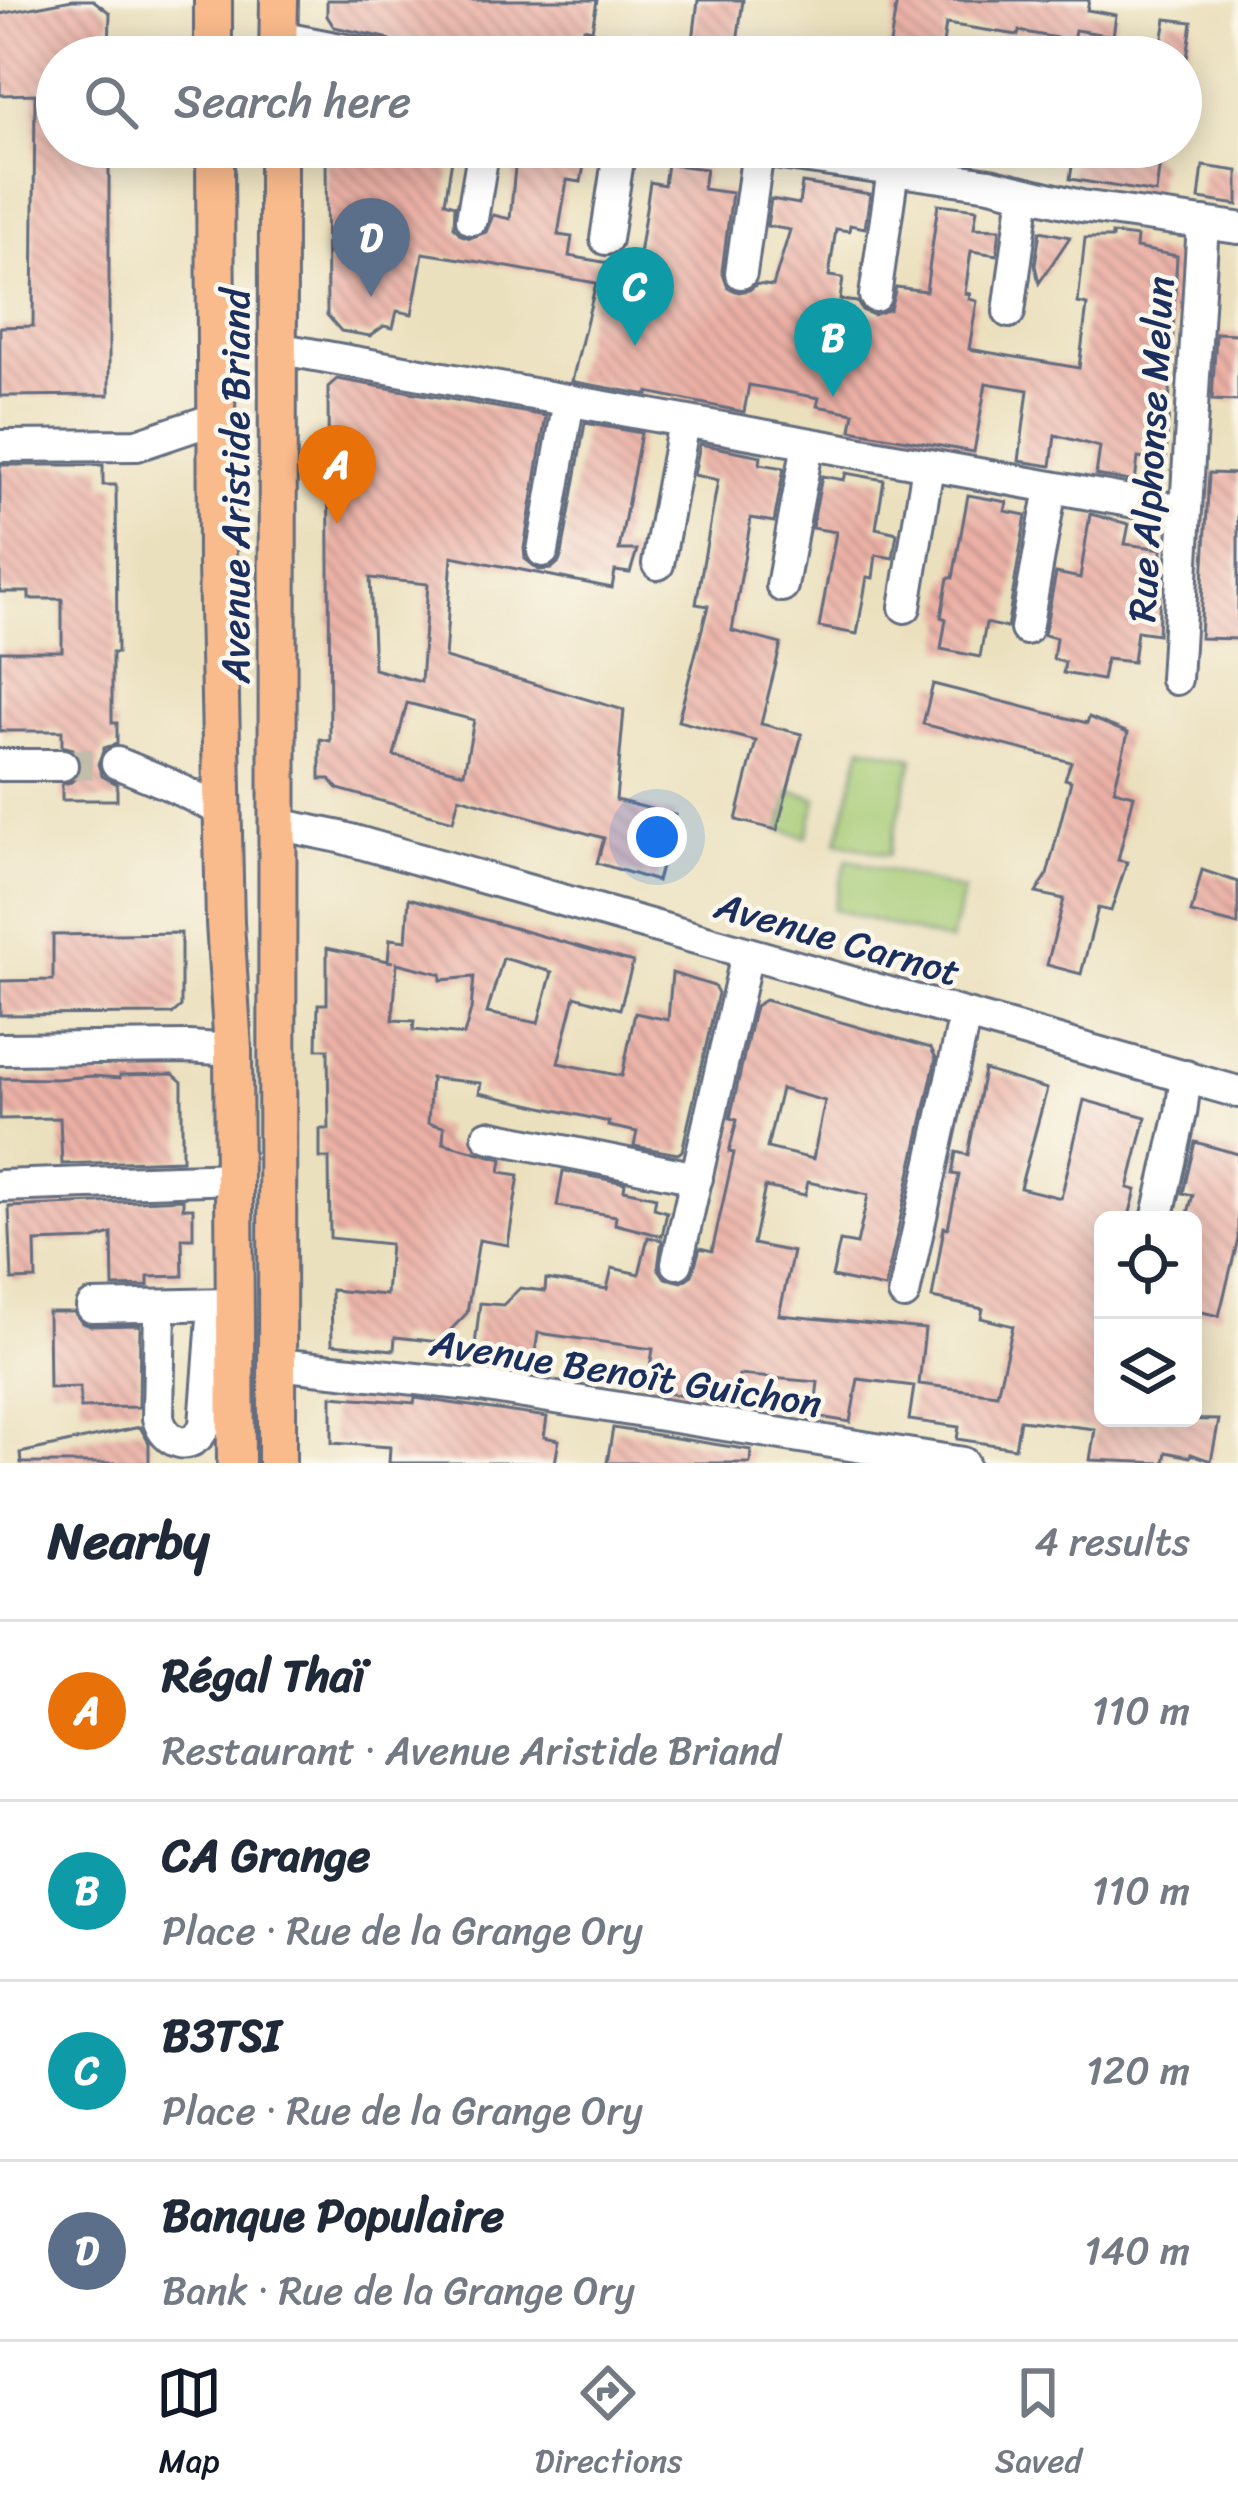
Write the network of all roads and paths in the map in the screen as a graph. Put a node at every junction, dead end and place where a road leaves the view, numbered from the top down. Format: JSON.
{"nodes":[{"id":1,"x":213,"y":0,"type":"edge"},
{"id":2,"x":213,"y":36,"type":"edge"},
{"id":3,"x":214,"y":168,"type":"edge"},
{"id":4,"x":278,"y":168,"type":"edge"},
{"id":5,"x":480,"y":168,"type":"edge"},
{"id":6,"x":617,"y":168,"type":"edge"},
{"id":7,"x":744,"y":168,"type":"edge"},
{"id":8,"x":879,"y":168,"type":"edge"},
{"id":9,"x":893,"y":170,"type":"junction"},
{"id":10,"x":1025,"y":193,"type":"junction"},
{"id":11,"x":472,"y":219,"type":"dead end"},
{"id":12,"x":1203,"y":223,"type":"junction"},
{"id":13,"x":1238,"y":228,"type":"edge"},
{"id":14,"x":606,"y":239,"type":"dead end"},
{"id":15,"x":740,"y":272,"type":"dead end"},
{"id":16,"x":875,"y":296,"type":"dead end"},
{"id":17,"x":1009,"y":312,"type":"dead end"},
{"id":18,"x":276,"y":348,"type":"junction"},
{"id":19,"x":568,"y":400,"type":"junction"},
{"id":20,"x":217,"y":418,"type":"junction"},
{"id":21,"x":684,"y":422,"type":"junction"},
{"id":22,"x":36,"y":426,"type":"dead end"},
{"id":23,"x":155,"y":440,"type":"junction"},
{"id":24,"x":808,"y":444,"type":"junction"},
{"id":25,"x":0,"y":446,"type":"edge"},
{"id":26,"x":928,"y":466,"type":"junction"},
{"id":27,"x":1052,"y":488,"type":"junction"},
{"id":28,"x":1186,"y":511,"type":"junction"},
{"id":29,"x":543,"y":551,"type":"dead end"},
{"id":30,"x":658,"y":564,"type":"dead end"},
{"id":31,"x":782,"y":586,"type":"dead end"},
{"id":32,"x":905,"y":607,"type":"dead end"},
{"id":33,"x":1026,"y":629,"type":"dead end"},
{"id":34,"x":1175,"y":679,"type":"dead end"},
{"id":35,"x":117,"y":763,"type":"tunnel mouth"},
{"id":36,"x":62,"y":764,"type":"tunnel mouth"},
{"id":37,"x":0,"y":765,"type":"edge"},
{"id":38,"x":223,"y":817,"type":"junction"},
{"id":39,"x":277,"y":824,"type":"junction"},
{"id":40,"x":747,"y":954,"type":"junction"},
{"id":41,"x":965,"y":1015,"type":"junction"},
{"id":42,"x":0,"y":1049,"type":"edge"},
{"id":43,"x":233,"y":1050,"type":"junction"},
{"id":44,"x":1186,"y":1076,"type":"junction"},
{"id":45,"x":1238,"y":1092,"type":"edge"},
{"id":46,"x":488,"y":1136,"type":"dead end"},
{"id":47,"x":235,"y":1178,"type":"junction"},
{"id":48,"x":697,"y":1178,"type":"junction"},
{"id":49,"x":0,"y":1186,"type":"edge"},
{"id":50,"x":1158,"y":1211,"type":"edge"},
{"id":51,"x":677,"y":1263,"type":"dead end"},
{"id":52,"x":904,"y":1294,"type":"dead end"},
{"id":53,"x":225,"y":1304,"type":"junction"},
{"id":54,"x":160,"y":1306,"type":"junction"},
{"id":55,"x":92,"y":1307,"type":"dead end"},
{"id":56,"x":277,"y":1364,"type":"junction"},
{"id":57,"x":236,"y":1463,"type":"edge"},
{"id":58,"x":277,"y":1463,"type":"edge"},
{"id":59,"x":963,"y":1463,"type":"edge"}],
"edges":[{"from":1,"to":2,"type":"main road"},
{"from":3,"to":20,"type":"main road","name":"Avenue Aristide Briand"},
{"from":4,"to":18,"type":"main road","name":"Avenue Aristide Briand"},
{"from":5,"to":11,"type":"street"},
{"from":6,"to":14,"type":"street"},
{"from":7,"to":15,"type":"street"},
{"from":8,"to":9,"type":"street"},
{"from":9,"to":10,"type":"street"},
{"from":9,"to":16,"type":"street"},
{"from":10,"to":12,"type":"street"},
{"from":10,"to":17,"type":"street"},
{"from":12,"to":13,"type":"street"},
{"from":12,"to":28,"type":"street","name":"Rue Alphonse Melun"},
{"from":18,"to":19,"type":"street"},
{"from":18,"to":39,"type":"main road","name":"Avenue Aristide Briand"},
{"from":19,"to":21,"type":"street"},
{"from":19,"to":29,"type":"street"},
{"from":20,"to":23,"type":"street"},
{"from":20,"to":38,"type":"main road","name":"Avenue Aristide Briand"},
{"from":21,"to":24,"type":"street"},
{"from":21,"to":30,"type":"street"},
{"from":22,"to":23,"type":"street"},
{"from":23,"to":25,"type":"street"},
{"from":24,"to":26,"type":"street"},
{"from":24,"to":31,"type":"street"},
{"from":26,"to":27,"type":"street"},
{"from":26,"to":32,"type":"street"},
{"from":27,"to":28,"type":"street"},
{"from":27,"to":33,"type":"street"},
{"from":28,"to":34,"type":"street","name":"Rue Alphonse Melun"},
{"from":35,"to":38,"type":"street"},
{"from":36,"to":37,"type":"street"},
{"from":38,"to":39,"type":"main road"},
{"from":38,"to":43,"type":"main road","name":"Avenue Aristide Briand"},
{"from":39,"to":40,"type":"street","name":"Avenue Carnot"},
{"from":39,"to":56,"type":"main road","name":"Avenue Aristide Briand"},
{"from":40,"to":41,"type":"street","name":"Avenue Carnot"},
{"from":40,"to":48,"type":"street"},
{"from":41,"to":44,"type":"street","name":"Avenue Carnot"},
{"from":41,"to":52,"type":"street"},
{"from":42,"to":43,"type":"street"},
{"from":43,"to":47,"type":"main road","name":"Avenue Aristide Briand"},
{"from":44,"to":45,"type":"street","name":"Avenue Carnot"},
{"from":44,"to":50,"type":"street"},
{"from":46,"to":48,"type":"street"},
{"from":47,"to":49,"type":"street"},
{"from":47,"to":53,"type":"main road","name":"Avenue Aristide Briand"},
{"from":48,"to":51,"type":"street"},
{"from":53,"to":54,"type":"street"},
{"from":53,"to":54,"type":"street"},
{"from":53,"to":57,"type":"main road","name":"Avenue Aristide Briand"},
{"from":54,"to":55,"type":"street"},
{"from":56,"to":58,"type":"main road","name":"Avenue Aristide Briand"},
{"from":56,"to":59,"type":"street","name":"Avenue Benoît Guichon"}]}
